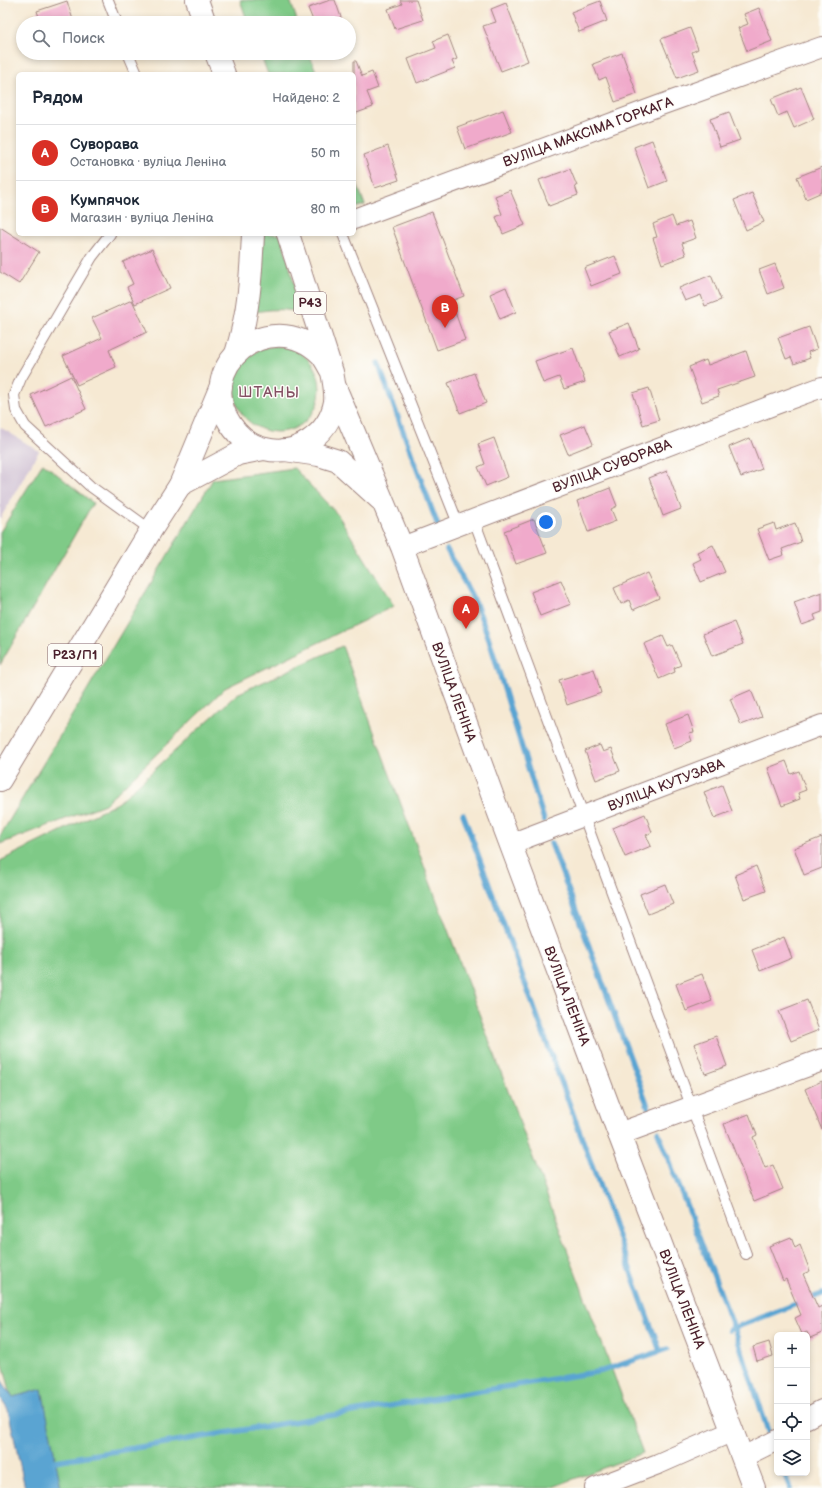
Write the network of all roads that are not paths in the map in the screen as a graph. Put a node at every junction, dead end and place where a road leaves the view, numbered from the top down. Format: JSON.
{"nodes":[{"id":1,"x":108,"y":0,"type":"edge"},
{"id":2,"x":197,"y":0,"type":"edge"},
{"id":3,"x":114,"y":16,"type":"edge"},
{"id":4,"x":203,"y":16,"type":"edge"},
{"id":5,"x":822,"y":47,"type":"edge"},
{"id":6,"x":131,"y":60,"type":"edge"},
{"id":7,"x":219,"y":60,"type":"edge"},
{"id":8,"x":136,"y":72,"type":"edge"},
{"id":9,"x":223,"y":72,"type":"edge"},
{"id":10,"x":356,"y":218,"type":"edge"},
{"id":11,"x":108,"y":236,"type":"edge"},
{"id":12,"x":253,"y":236,"type":"edge"},
{"id":13,"x":289,"y":236,"type":"edge"},
{"id":14,"x":344,"y":236,"type":"edge"},
{"id":15,"x":236,"y":354,"type":"junction"},
{"id":16,"x":334,"y":380,"type":"junction"},
{"id":17,"x":221,"y":385,"type":"junction"},
{"id":18,"x":822,"y":387,"type":"edge"},
{"id":19,"x":275,"y":450,"type":"junction"},
{"id":20,"x":180,"y":485,"type":"junction"},
{"id":21,"x":384,"y":502,"type":"junction"},
{"id":22,"x":466,"y":523,"type":"junction"},
{"id":23,"x":151,"y":530,"type":"junction"},
{"id":24,"x":402,"y":547,"type":"junction"},
{"id":25,"x":822,"y":725,"type":"edge"},
{"id":26,"x":0,"y":780,"type":"edge"},
{"id":27,"x":584,"y":817,"type":"junction"},
{"id":28,"x":510,"y":844,"type":"junction"},
{"id":29,"x":822,"y":1060,"type":"edge"},
{"id":30,"x":692,"y":1108,"type":"junction"},
{"id":31,"x":619,"y":1134,"type":"junction"},
{"id":32,"x":746,"y":1254,"type":"dead end"},
{"id":33,"x":822,"y":1410,"type":"edge"},
{"id":34,"x":810,"y":1416,"type":"edge"},
{"id":35,"x":733,"y":1431,"type":"junction"},
{"id":36,"x":774,"y":1442,"type":"edge"},
{"id":37,"x":743,"y":1457,"type":"junction"},
{"id":38,"x":595,"y":1488,"type":"edge"},
{"id":39,"x":754,"y":1488,"type":"edge"}],
"edges":[{"from":1,"to":3,"type":"lane"},
{"from":2,"to":4,"type":"main road"},
{"from":5,"to":10,"type":"street","name":"ВУЛІЦА МАКСІМА ГОРКАГА"},
{"from":6,"to":8,"type":"lane"},
{"from":7,"to":9,"type":"main road"},
{"from":11,"to":23,"type":"lane"},
{"from":12,"to":15,"type":"main road","number":"Р43"},
{"from":13,"to":16,"type":"main road","name":"ВУЛІЦА ЛЕНІНА","number":"Р43"},
{"from":14,"to":22,"type":"lane"},
{"from":15,"to":16,"type":"main road","number":"Р43"},
{"from":15,"to":17,"type":"main road","number":"Р43"},
{"from":16,"to":19,"type":"main road","number":"Р43"},
{"from":16,"to":21,"type":"main road","name":"ВУЛІЦА ЛЕНІНА","number":"Р43"},
{"from":17,"to":19,"type":"main road","number":"Р43"},
{"from":17,"to":20,"type":"main road","number":"Р23/П1"},
{"from":18,"to":22,"type":"street","name":"ВУЛІЦА СУВОРАВА"},
{"from":19,"to":20,"type":"main road","number":"Р23/П1"},
{"from":19,"to":21,"type":"main road","name":"ВУЛІЦА ЛЕНІНА","number":"Р43"},
{"from":20,"to":23,"type":"main road","number":"Р23/П1"},
{"from":21,"to":24,"type":"main road","name":"ВУЛІЦА ЛЕНІНА","number":"Р43"},
{"from":22,"to":24,"type":"street","name":"ВУЛІЦА СУВОРАВА"},
{"from":22,"to":27,"type":"lane"},
{"from":23,"to":26,"type":"main road","number":"Р23/П1"},
{"from":24,"to":28,"type":"main road","name":"ВУЛІЦА ЛЕНІНА","number":"Р43"},
{"from":25,"to":27,"type":"street","name":"ВУЛІЦА КУТУЗАВА"},
{"from":27,"to":28,"type":"street","name":"ВУЛІЦА КУТУЗАВА"},
{"from":27,"to":30,"type":"lane"},
{"from":28,"to":31,"type":"main road","name":"ВУЛІЦА ЛЕНІНА","number":"Р43"},
{"from":29,"to":30,"type":"main road"},
{"from":30,"to":31,"type":"main road"},
{"from":30,"to":32,"type":"lane"},
{"from":31,"to":35,"type":"main road","name":"ВУЛІЦА ЛЕНІНА","number":"Р43"},
{"from":33,"to":34,"type":"street"},
{"from":35,"to":37,"type":"main road","name":"ВУЛІЦА ЛЕНІНА","number":"Р43"},
{"from":35,"to":38,"type":"street"},
{"from":36,"to":37,"type":"street"},
{"from":37,"to":39,"type":"main road","name":"ВУЛІЦА ЛЕНІНА","number":"Р43"}]}
